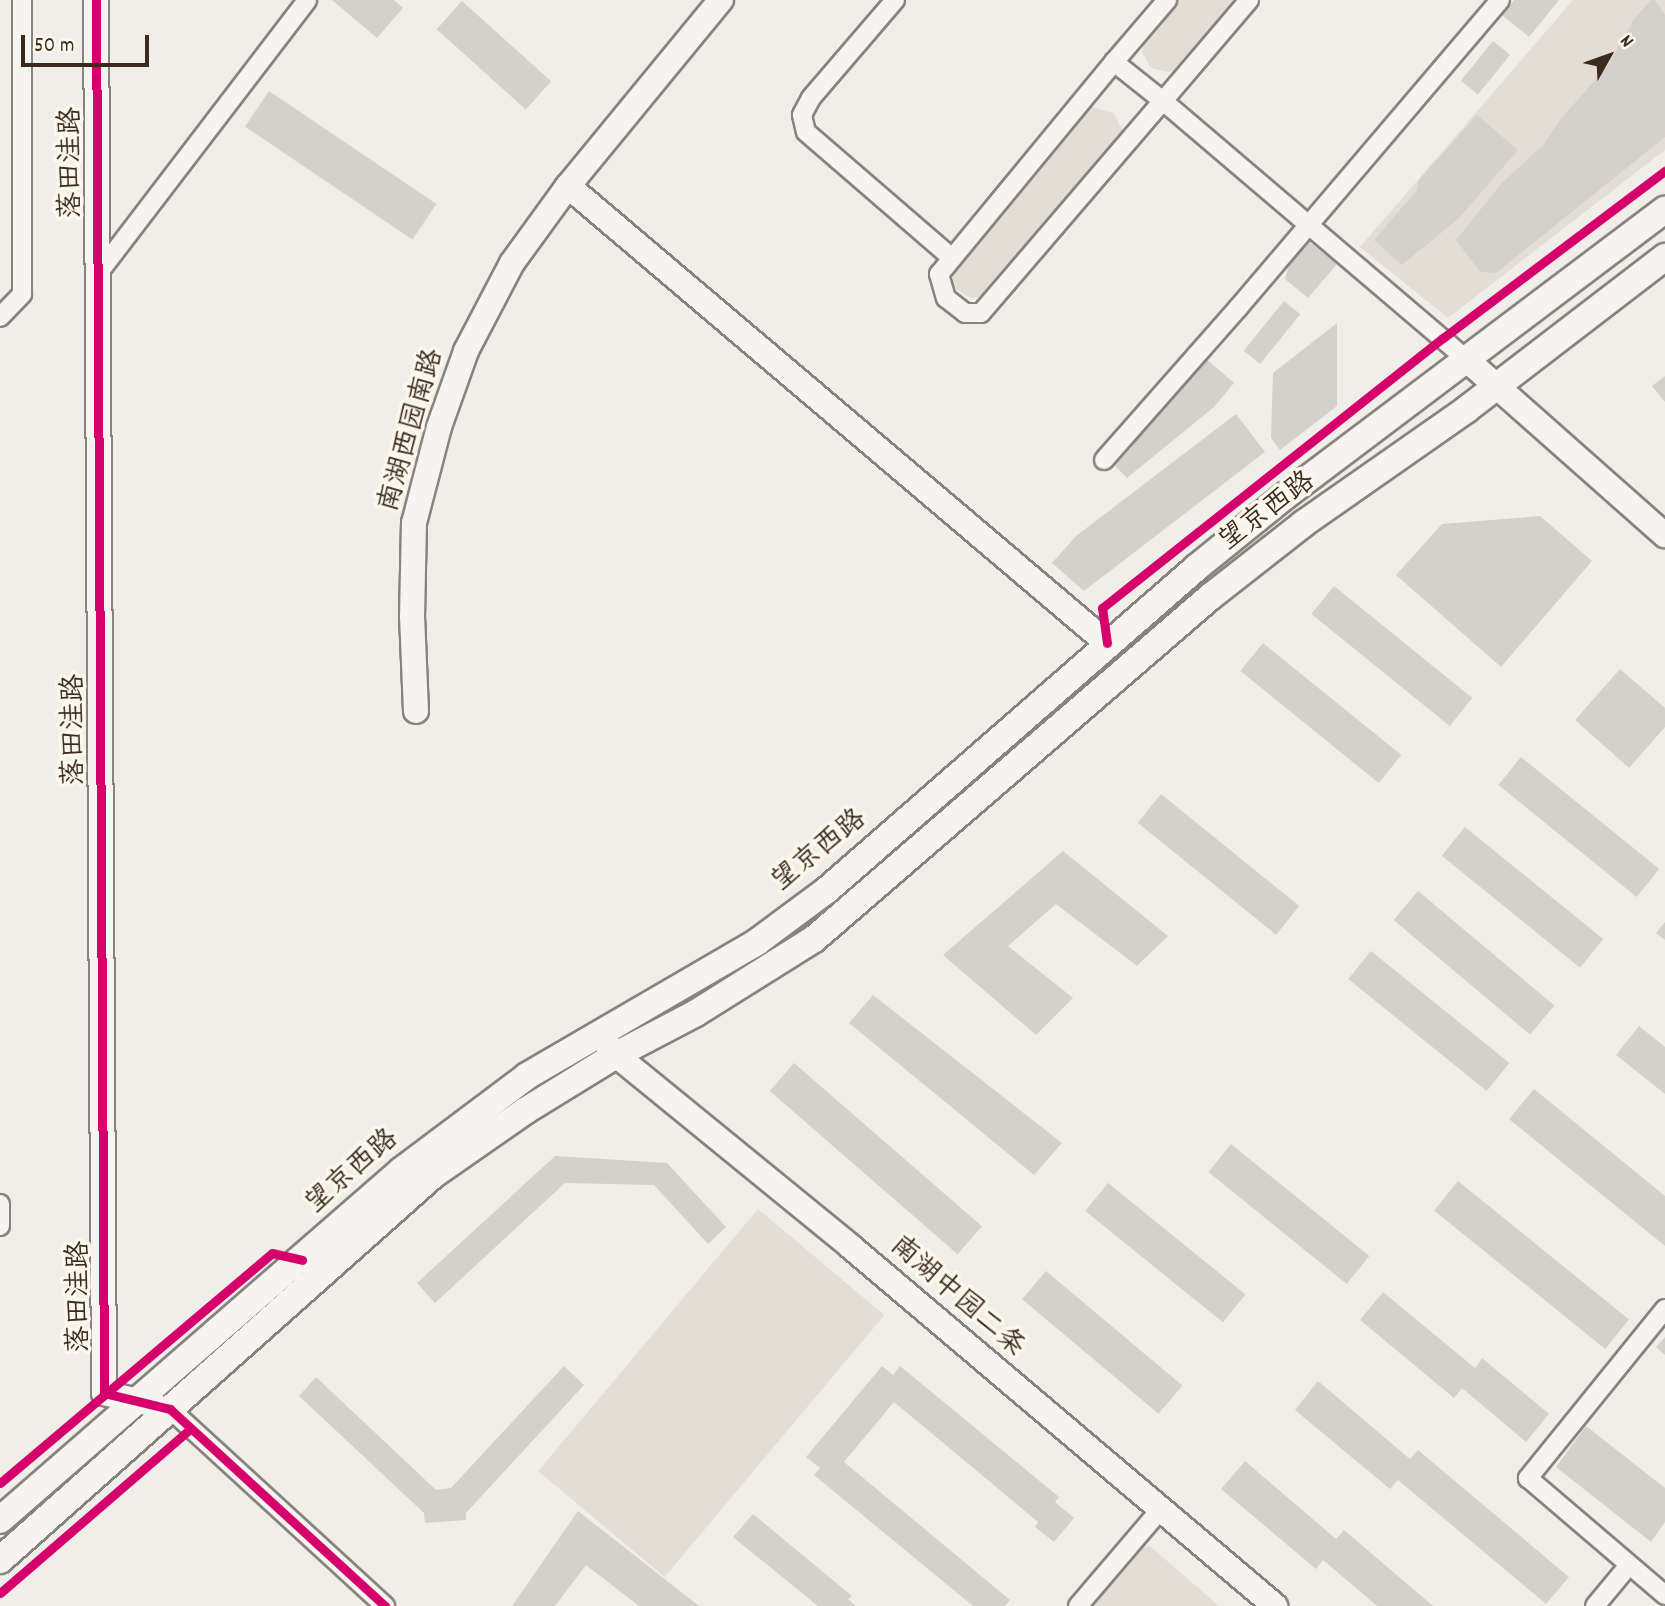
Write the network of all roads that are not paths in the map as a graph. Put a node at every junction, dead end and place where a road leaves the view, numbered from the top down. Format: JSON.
{"nodes":[{"id":1,"x":22,"y":0,"type":"edge"},
{"id":2,"x":96,"y":0,"type":"edge"},
{"id":3,"x":307,"y":0,"type":"edge"},
{"id":4,"x":721,"y":0,"type":"edge"},
{"id":5,"x":895,"y":0,"type":"edge"},
{"id":6,"x":1167,"y":0,"type":"edge"},
{"id":7,"x":1249,"y":0,"type":"edge"},
{"id":8,"x":1500,"y":0,"type":"edge"},
{"id":9,"x":1114,"y":62,"type":"junction"},
{"id":10,"x":1163,"y":101,"type":"junction"},
{"id":11,"x":568,"y":186,"type":"junction"},
{"id":12,"x":1665,"y":210,"type":"edge"},
{"id":13,"x":1309,"y":224,"type":"junction"},
{"id":14,"x":1665,"y":257,"type":"edge"},
{"id":15,"x":952,"y":258,"type":"junction"},
{"id":16,"x":97,"y":275,"type":"junction"},
{"id":17,"x":0,"y":317,"type":"edge"},
{"id":18,"x":1468,"y":361,"type":"junction"},
{"id":19,"x":1495,"y":387,"type":"junction"},
{"id":20,"x":1104,"y":460,"type":"dead end"},
{"id":21,"x":1665,"y":535,"type":"edge"},
{"id":22,"x":1107,"y":643,"type":"junction"},
{"id":23,"x":416,"y":711,"type":"dead end"},
{"id":24,"x":600,"y":1034,"type":"junction"},
{"id":25,"x":616,"y":1055,"type":"junction"},
{"id":26,"x":0,"y":1204,"type":"edge"},
{"id":27,"x":0,"y":1226,"type":"edge"},
{"id":28,"x":1665,"y":1309,"type":"edge"},
{"id":29,"x":140,"y":1400,"type":"junction"},
{"id":30,"x":170,"y":1409,"type":"junction"},
{"id":31,"x":1159,"y":1511,"type":"junction"},
{"id":32,"x":0,"y":1520,"type":"edge"},
{"id":33,"x":0,"y":1560,"type":"edge"},
{"id":34,"x":1629,"y":1565,"type":"junction"},
{"id":35,"x":1665,"y":1595,"type":"edge"},
{"id":36,"x":385,"y":1606,"type":"edge"},
{"id":37,"x":1078,"y":1606,"type":"edge"},
{"id":38,"x":1275,"y":1606,"type":"edge"},
{"id":39,"x":1595,"y":1606,"type":"edge"}],
"edges":[{"from":1,"to":17,"type":"street"},
{"from":2,"to":16,"type":"street","name":"落田洼路"},
{"from":3,"to":16,"type":"street"},
{"from":4,"to":11,"type":"street","name":"南湖西园南路"},
{"from":5,"to":15,"type":"street"},
{"from":6,"to":9,"type":"street"},
{"from":7,"to":10,"type":"street"},
{"from":8,"to":13,"type":"street"},
{"from":9,"to":10,"type":"street"},
{"from":9,"to":15,"type":"street"},
{"from":10,"to":13,"type":"street"},
{"from":10,"to":15,"type":"street"},
{"from":11,"to":22,"type":"street"},
{"from":11,"to":23,"type":"street","name":"南湖西园南路"},
{"from":12,"to":18,"type":"main road","name":"望京西路"},
{"from":13,"to":18,"type":"street"},
{"from":13,"to":20,"type":"street"},
{"from":14,"to":19,"type":"main road","name":"望京西路"},
{"from":16,"to":29,"type":"street","name":"落田洼路"},
{"from":18,"to":19,"type":"street"},
{"from":18,"to":22,"type":"main road","name":"望京西路"},
{"from":19,"to":21,"type":"street"},
{"from":19,"to":25,"type":"main road","name":"望京西路"},
{"from":22,"to":24,"type":"main road","name":"望京西路"},
{"from":24,"to":25,"type":"street","name":"南湖中园二条"},
{"from":24,"to":29,"type":"main road","name":"望京西路"},
{"from":25,"to":30,"type":"main road","name":"望京西路"},
{"from":25,"to":31,"type":"street","name":"南湖中园二条"},
{"from":26,"to":27,"type":"street"},
{"from":28,"to":34,"type":"street"},
{"from":29,"to":30,"type":"street","name":"落田洼路"},
{"from":29,"to":32,"type":"main road","name":"望京西路"},
{"from":30,"to":33,"type":"main road","name":"望京西路"},
{"from":30,"to":36,"type":"street"},
{"from":31,"to":37,"type":"street"},
{"from":31,"to":38,"type":"street","name":"南湖中园二条"},
{"from":34,"to":35,"type":"street"},
{"from":34,"to":39,"type":"street"}]}
